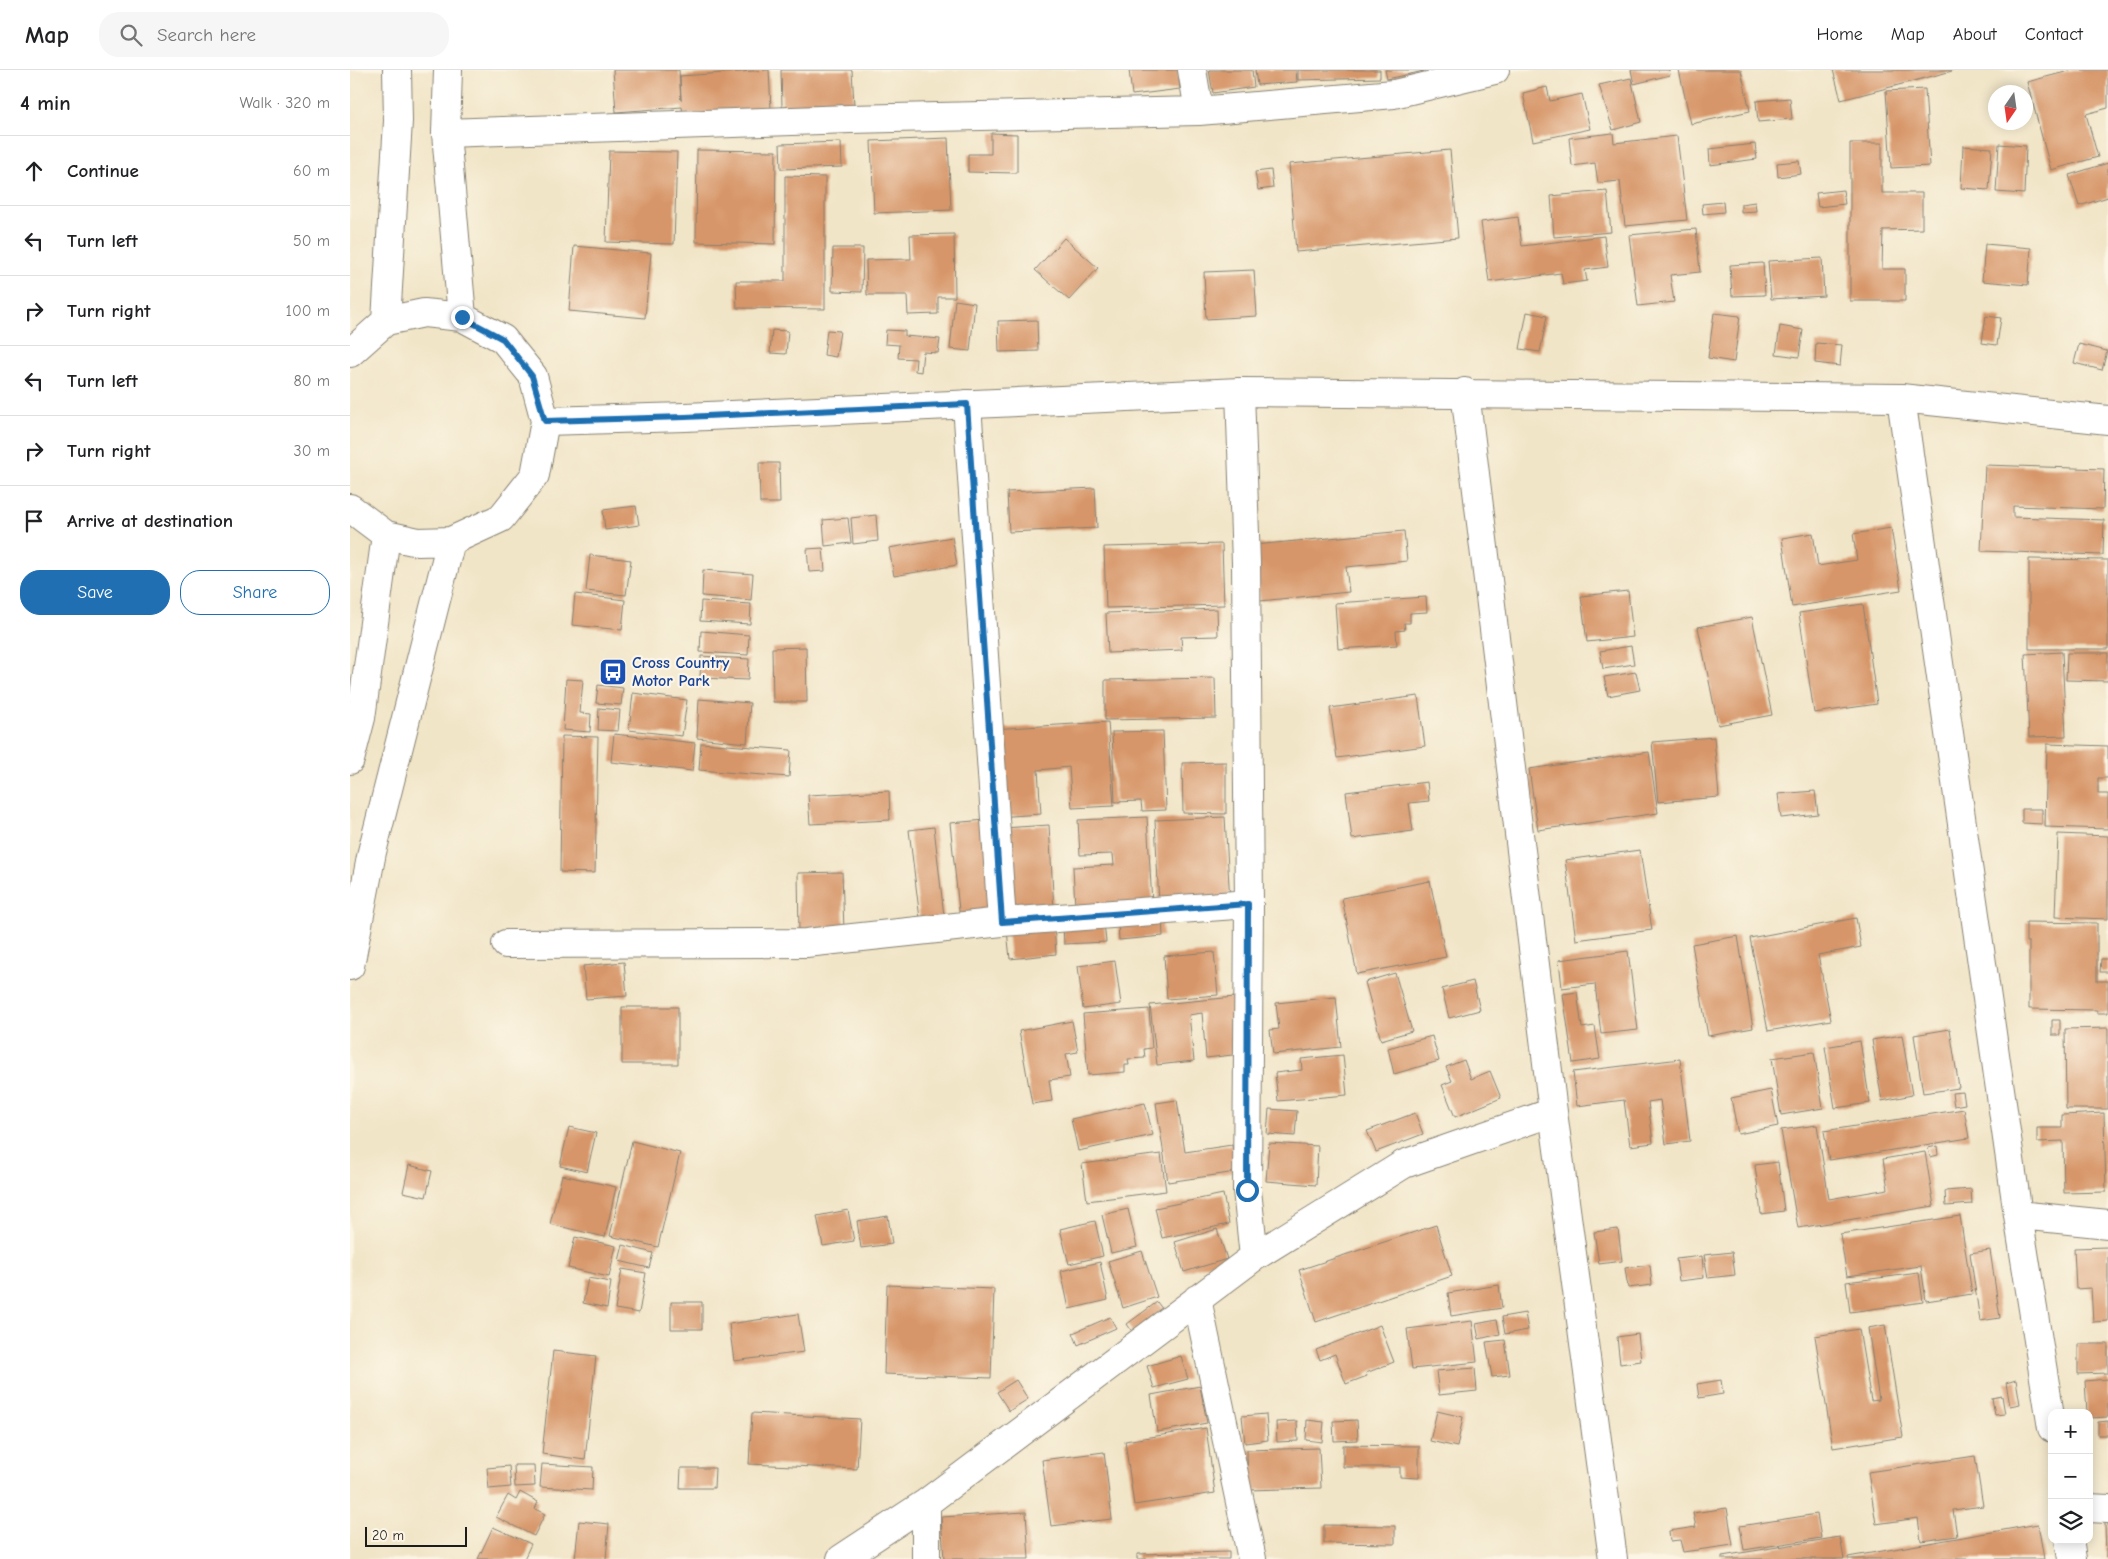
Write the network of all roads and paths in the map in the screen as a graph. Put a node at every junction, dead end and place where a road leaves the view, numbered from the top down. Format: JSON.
{"nodes":[{"id":1,"x":397,"y":70,"type":"edge"},
{"id":2,"x":448,"y":70,"type":"edge"},
{"id":3,"x":1192,"y":70,"type":"edge"},
{"id":4,"x":1495,"y":70,"type":"edge"},
{"id":5,"x":1199,"y":111,"type":"junction"},
{"id":6,"x":446,"y":133,"type":"junction"},
{"id":7,"x":462,"y":317,"type":"junction"},
{"id":8,"x":386,"y":322,"type":"junction"},
{"id":9,"x":350,"y":353,"type":"edge"},
{"id":10,"x":1240,"y":392,"type":"junction"},
{"id":11,"x":1465,"y":392,"type":"junction"},
{"id":12,"x":1901,"y":398,"type":"junction"},
{"id":13,"x":967,"y":404,"type":"junction"},
{"id":14,"x":2108,"y":420,"type":"edge"},
{"id":15,"x":545,"y":421,"type":"junction"},
{"id":16,"x":350,"y":508,"type":"edge"},
{"id":17,"x":386,"y":535,"type":"junction"},
{"id":18,"x":451,"y":541,"type":"junction"},
{"id":19,"x":350,"y":760,"type":"edge"},
{"id":20,"x":1248,"y":904,"type":"junction"},
{"id":21,"x":1002,"y":922,"type":"junction"},
{"id":22,"x":506,"y":944,"type":"dead end"},
{"id":23,"x":350,"y":966,"type":"edge"},
{"id":24,"x":1553,"y":1112,"type":"junction"},
{"id":25,"x":2018,"y":1215,"type":"junction"},
{"id":26,"x":2108,"y":1224,"type":"edge"},
{"id":27,"x":1254,"y":1257,"type":"junction"},
{"id":28,"x":1197,"y":1299,"type":"junction"},
{"id":29,"x":2049,"y":1409,"type":"edge"},
{"id":30,"x":926,"y":1503,"type":"junction"},
{"id":31,"x":2093,"y":1508,"type":"edge"},
{"id":32,"x":2108,"y":1508,"type":"edge"},
{"id":33,"x":2070,"y":1544,"type":"edge"},
{"id":34,"x":841,"y":1559,"type":"edge"},
{"id":35,"x":926,"y":1559,"type":"edge"},
{"id":36,"x":1252,"y":1559,"type":"edge"},
{"id":37,"x":1613,"y":1559,"type":"edge"},
{"id":38,"x":2072,"y":1559,"type":"edge"}],
"edges":[{"from":1,"to":8,"type":"street"},
{"from":2,"to":6,"type":"street"},
{"from":3,"to":5,"type":"street"},
{"from":4,"to":5,"type":"street"},
{"from":5,"to":6,"type":"street"},
{"from":6,"to":7,"type":"street"},
{"from":7,"to":8,"type":"street"},
{"from":7,"to":15,"type":"street"},
{"from":8,"to":9,"type":"street"},
{"from":10,"to":11,"type":"street"},
{"from":10,"to":13,"type":"street"},
{"from":10,"to":20,"type":"street"},
{"from":11,"to":12,"type":"street"},
{"from":11,"to":24,"type":"street"},
{"from":12,"to":14,"type":"street"},
{"from":12,"to":25,"type":"street"},
{"from":13,"to":15,"type":"street"},
{"from":13,"to":21,"type":"street"},
{"from":15,"to":18,"type":"street"},
{"from":16,"to":17,"type":"street"},
{"from":17,"to":18,"type":"street"},
{"from":17,"to":19,"type":"street"},
{"from":18,"to":23,"type":"street"},
{"from":20,"to":21,"type":"street"},
{"from":20,"to":27,"type":"street"},
{"from":21,"to":22,"type":"street"},
{"from":24,"to":27,"type":"street"},
{"from":24,"to":37,"type":"street"},
{"from":25,"to":26,"type":"street"},
{"from":25,"to":29,"type":"street"},
{"from":27,"to":28,"type":"street"},
{"from":28,"to":30,"type":"street"},
{"from":28,"to":36,"type":"street"},
{"from":30,"to":34,"type":"street"},
{"from":30,"to":35,"type":"street"},
{"from":31,"to":32,"type":"street"},
{"from":33,"to":38,"type":"street"}]}
